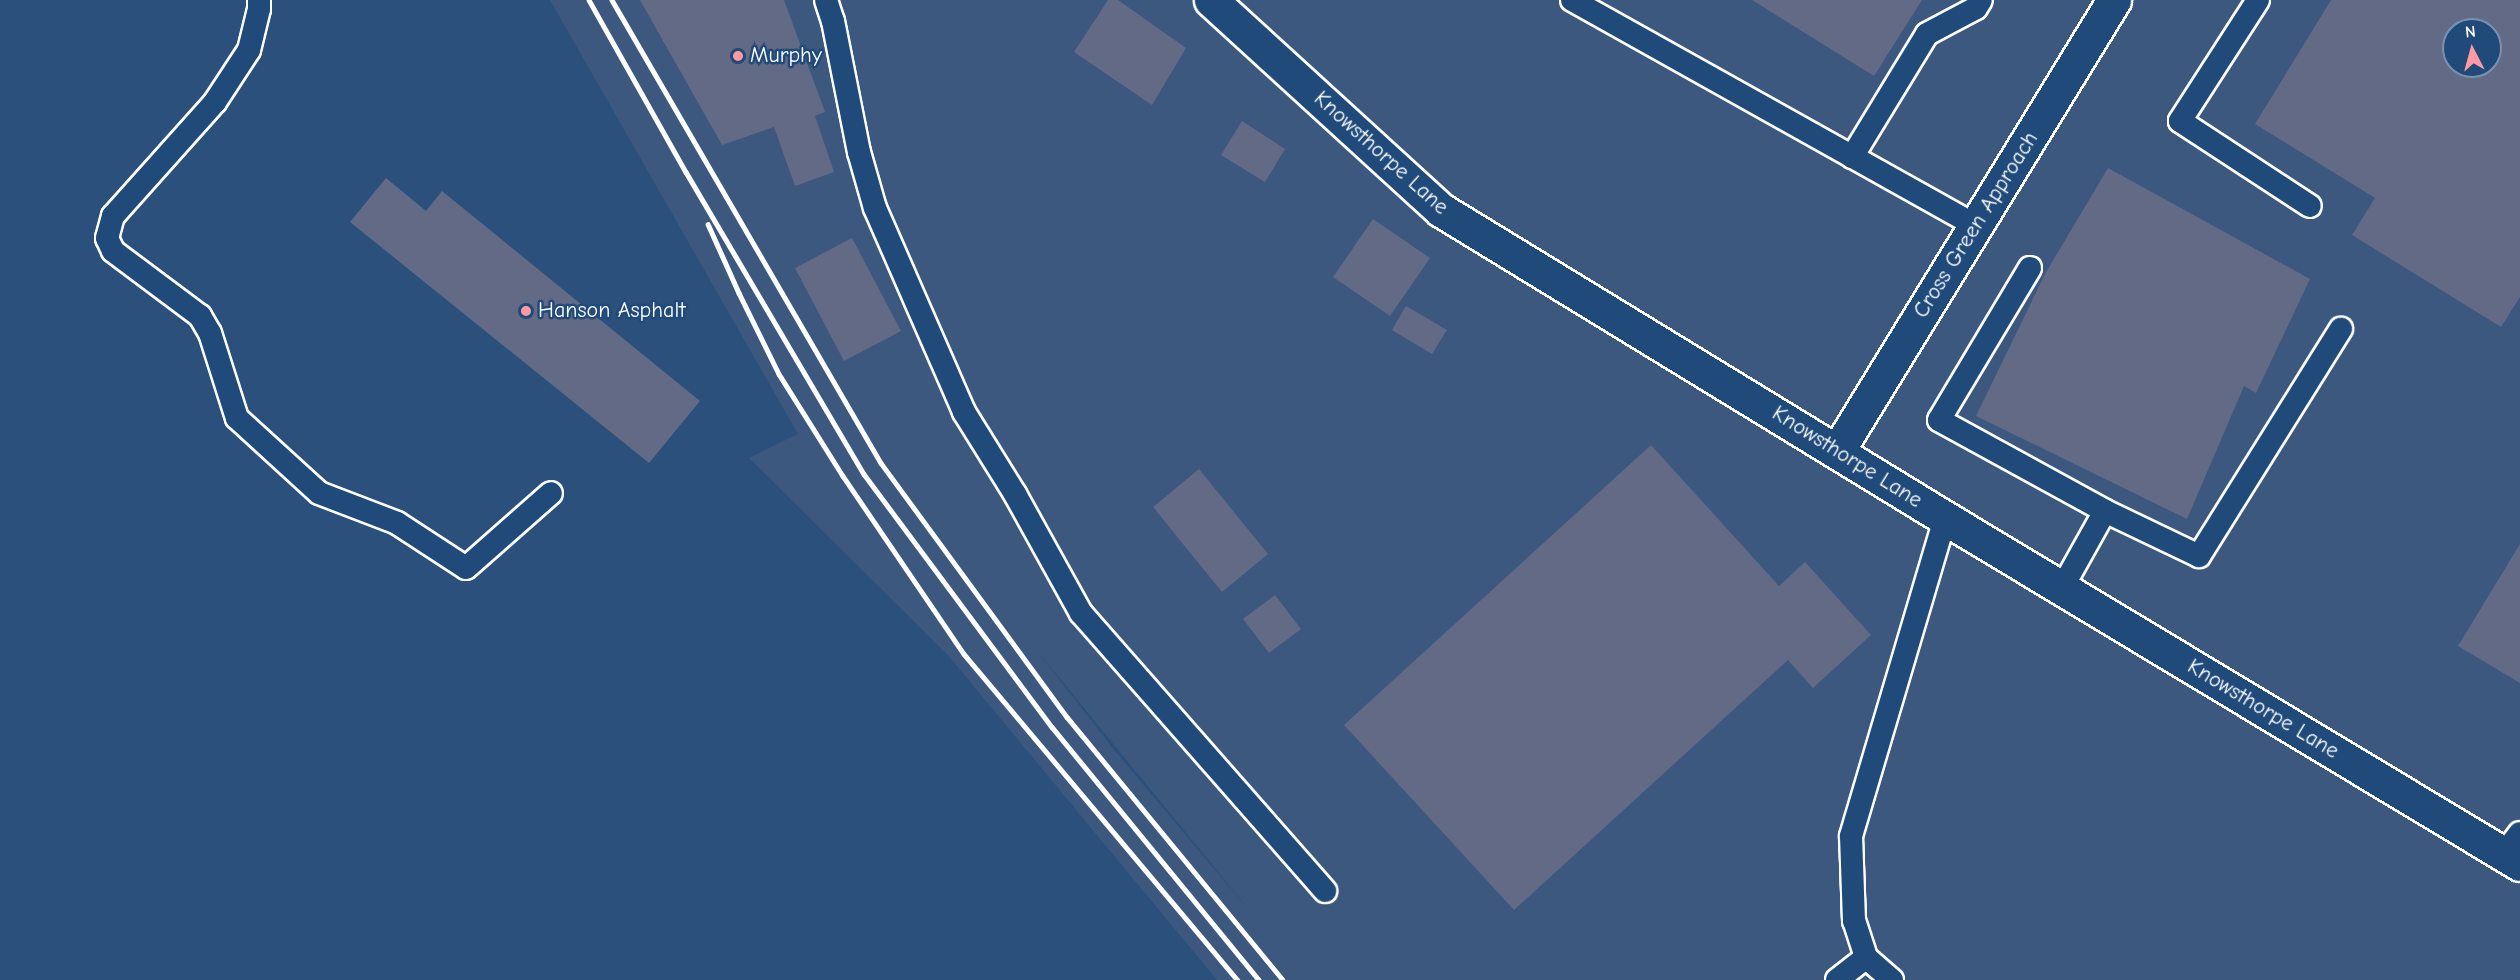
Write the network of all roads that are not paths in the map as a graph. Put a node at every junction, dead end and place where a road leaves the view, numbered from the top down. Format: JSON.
{"nodes":[{"id":1,"x":259,"y":0,"type":"edge"},
{"id":2,"x":825,"y":0,"type":"edge"},
{"id":3,"x":1211,"y":0,"type":"edge"},
{"id":4,"x":1572,"y":0,"type":"edge"},
{"id":5,"x":1981,"y":0,"type":"edge"},
{"id":6,"x":2114,"y":0,"type":"edge"},
{"id":7,"x":2258,"y":0,"type":"edge"},
{"id":8,"x":1852,"y":157,"type":"junction"},
{"id":9,"x":2310,"y":206,"type":"dead end"},
{"id":10,"x":1976,"y":226,"type":"junction"},
{"id":11,"x":2030,"y":268,"type":"dead end"},
{"id":12,"x":2341,"y":329,"type":"dead end"},
{"id":13,"x":1838,"y":450,"type":"junction"},
{"id":14,"x":551,"y":493,"type":"dead end"},
{"id":15,"x":2105,"y":511,"type":"junction"},
{"id":16,"x":1945,"y":518,"type":"junction"},
{"id":17,"x":2062,"y":588,"type":"junction"},
{"id":18,"x":2515,"y":850,"type":"edge"},
{"id":19,"x":1325,"y":891,"type":"dead end"},
{"id":20,"x":1866,"y":957,"type":"junction"},
{"id":21,"x":1837,"y":980,"type":"edge"},
{"id":22,"x":1892,"y":980,"type":"edge"}],
"edges":[{"from":1,"to":14,"type":"lane"},
{"from":2,"to":19,"type":"lane"},
{"from":3,"to":13,"type":"street","name":"Knowsthorpe Lane"},
{"from":4,"to":8,"type":"lane"},
{"from":5,"to":8,"type":"lane"},
{"from":6,"to":10,"type":"street","name":"Cross Green Approach"},
{"from":7,"to":9,"type":"lane"},
{"from":8,"to":10,"type":"lane"},
{"from":10,"to":13,"type":"street","name":"Cross Green Approach"},
{"from":11,"to":15,"type":"lane"},
{"from":12,"to":15,"type":"lane"},
{"from":13,"to":16,"type":"street","name":"Knowsthorpe Lane"},
{"from":15,"to":17,"type":"lane"},
{"from":16,"to":17,"type":"street","name":"Knowsthorpe Lane"},
{"from":16,"to":20,"type":"lane"},
{"from":17,"to":18,"type":"street","name":"Knowsthorpe Lane"},
{"from":20,"to":21,"type":"lane"},
{"from":20,"to":22,"type":"lane"}]}
